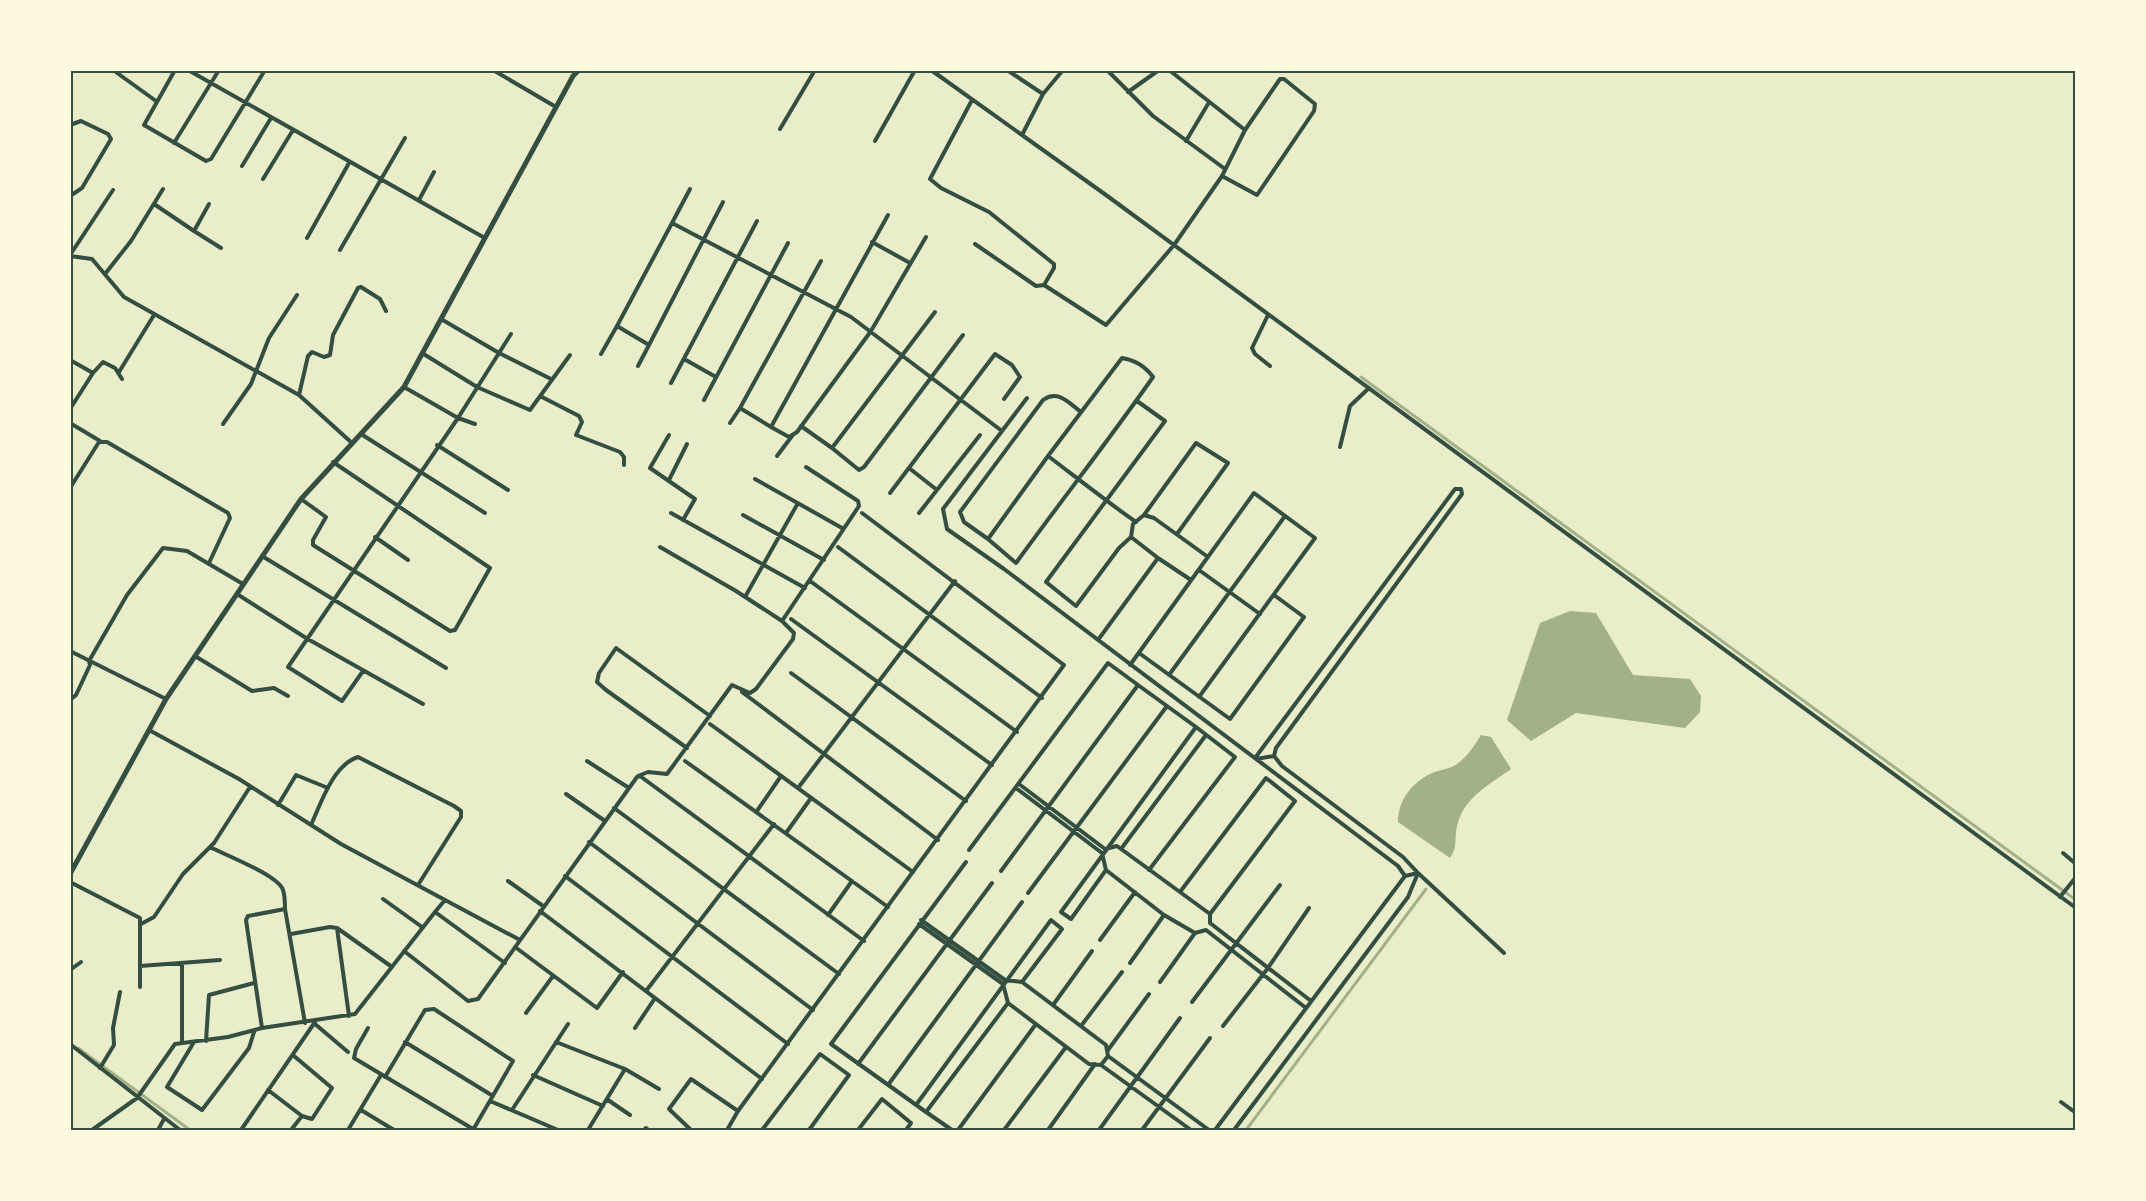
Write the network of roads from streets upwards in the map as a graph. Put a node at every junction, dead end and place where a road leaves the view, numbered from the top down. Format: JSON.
{"nodes":[{"id":1,"x":113,"y":70,"type":"edge"},
{"id":2,"x":175,"y":70,"type":"edge"},
{"id":3,"x":188,"y":70,"type":"edge"},
{"id":4,"x":219,"y":70,"type":"edge"},
{"id":5,"x":265,"y":70,"type":"edge"},
{"id":6,"x":493,"y":70,"type":"edge"},
{"id":7,"x":579,"y":70,"type":"edge"},
{"id":8,"x":815,"y":70,"type":"edge"},
{"id":9,"x":915,"y":70,"type":"edge"},
{"id":10,"x":931,"y":70,"type":"edge"},
{"id":11,"x":1007,"y":70,"type":"edge"},
{"id":12,"x":1063,"y":70,"type":"edge"},
{"id":13,"x":1107,"y":70,"type":"edge"},
{"id":14,"x":1159,"y":70,"type":"edge"},
{"id":15,"x":1169,"y":70,"type":"edge"},
{"id":16,"x":211,"y":84,"type":"junction"},
{"id":17,"x":1128,"y":92,"type":"junction"},
{"id":18,"x":1044,"y":94,"type":"junction"},
{"id":19,"x":972,"y":100,"type":"junction"},
{"id":20,"x":156,"y":101,"type":"junction"},
{"id":21,"x":245,"y":103,"type":"junction"},
{"id":22,"x":1208,"y":104,"type":"junction"},
{"id":23,"x":556,"y":107,"type":"junction"},
{"id":24,"x":272,"y":118,"type":"junction"},
{"id":25,"x":70,"y":125,"type":"edge"},
{"id":26,"x":780,"y":129,"type":"dead end"},
{"id":27,"x":293,"y":130,"type":"junction"},
{"id":28,"x":1245,"y":130,"type":"junction"},
{"id":29,"x":1022,"y":136,"type":"junction"},
{"id":30,"x":405,"y":138,"type":"dead end"},
{"id":31,"x":875,"y":141,"type":"dead end"},
{"id":32,"x":1186,"y":141,"type":"junction"},
{"id":33,"x":174,"y":143,"type":"junction"},
{"id":34,"x":349,"y":163,"type":"junction"},
{"id":35,"x":242,"y":166,"type":"dead end"},
{"id":36,"x":1225,"y":169,"type":"junction"},
{"id":37,"x":434,"y":172,"type":"dead end"},
{"id":38,"x":1222,"y":176,"type":"junction"},
{"id":39,"x":263,"y":179,"type":"dead end"},
{"id":40,"x":382,"y":179,"type":"junction"},
{"id":41,"x":163,"y":189,"type":"dead end"},
{"id":42,"x":690,"y":189,"type":"dead end"},
{"id":43,"x":113,"y":190,"type":"dead end"},
{"id":44,"x":70,"y":196,"type":"edge"},
{"id":45,"x":419,"y":200,"type":"junction"},
{"id":46,"x":723,"y":202,"type":"dead end"},
{"id":47,"x":154,"y":204,"type":"junction"},
{"id":48,"x":209,"y":204,"type":"dead end"},
{"id":49,"x":888,"y":215,"type":"dead end"},
{"id":50,"x":757,"y":221,"type":"dead end"},
{"id":51,"x":672,"y":223,"type":"junction"},
{"id":52,"x":194,"y":231,"type":"junction"},
{"id":53,"x":483,"y":237,"type":"junction"},
{"id":54,"x":926,"y":237,"type":"dead end"},
{"id":55,"x":307,"y":238,"type":"dead end"},
{"id":56,"x":704,"y":240,"type":"junction"},
{"id":57,"x":872,"y":242,"type":"junction"},
{"id":58,"x":788,"y":243,"type":"dead end"},
{"id":59,"x":975,"y":244,"type":"dead end"},
{"id":60,"x":1174,"y":245,"type":"junction"},
{"id":61,"x":220,"y":248,"type":"dead end"},
{"id":62,"x":340,"y":250,"type":"dead end"},
{"id":63,"x":70,"y":256,"type":"edge"},
{"id":64,"x":738,"y":257,"type":"junction"},
{"id":65,"x":821,"y":261,"type":"dead end"},
{"id":66,"x":910,"y":263,"type":"junction"},
{"id":67,"x":105,"y":274,"type":"junction"},
{"id":68,"x":771,"y":275,"type":"junction"},
{"id":69,"x":1044,"y":285,"type":"junction"},
{"id":70,"x":804,"y":292,"type":"junction"},
{"id":71,"x":297,"y":295,"type":"dead end"},
{"id":72,"x":835,"y":309,"type":"junction"},
{"id":73,"x":386,"y":311,"type":"dead end"},
{"id":74,"x":935,"y":312,"type":"dead end"},
{"id":75,"x":154,"y":315,"type":"junction"},
{"id":76,"x":1268,"y":315,"type":"junction"},
{"id":77,"x":440,"y":319,"type":"junction"},
{"id":78,"x":617,"y":326,"type":"junction"},
{"id":79,"x":871,"y":332,"type":"junction"},
{"id":80,"x":512,"y":334,"type":"dead end"},
{"id":81,"x":963,"y":335,"type":"dead end"},
{"id":82,"x":649,"y":345,"type":"junction"},
{"id":83,"x":421,"y":352,"type":"junction"},
{"id":84,"x":499,"y":353,"type":"junction"},
{"id":85,"x":601,"y":354,"type":"dead end"},
{"id":86,"x":903,"y":354,"type":"junction"},
{"id":87,"x":570,"y":355,"type":"dead end"},
{"id":88,"x":684,"y":359,"type":"junction"},
{"id":89,"x":70,"y":360,"type":"edge"},
{"id":90,"x":638,"y":366,"type":"dead end"},
{"id":91,"x":1270,"y":366,"type":"dead end"},
{"id":92,"x":257,"y":370,"type":"junction"},
{"id":93,"x":119,"y":372,"type":"junction"},
{"id":94,"x":93,"y":373,"type":"junction"},
{"id":95,"x":716,"y":376,"type":"junction"},
{"id":96,"x":932,"y":377,"type":"junction"},
{"id":97,"x":122,"y":379,"type":"dead end"},
{"id":98,"x":551,"y":379,"type":"junction"},
{"id":99,"x":671,"y":383,"type":"dead end"},
{"id":100,"x":404,"y":387,"type":"junction"},
{"id":101,"x":477,"y":387,"type":"junction"},
{"id":102,"x":1369,"y":388,"type":"junction"},
{"id":103,"x":299,"y":395,"type":"junction"},
{"id":104,"x":540,"y":396,"type":"junction"},
{"id":105,"x":1004,"y":399,"type":"dead end"},
{"id":106,"x":1027,"y":399,"type":"dead end"},
{"id":107,"x":704,"y":400,"type":"dead end"},
{"id":108,"x":962,"y":400,"type":"junction"},
{"id":109,"x":1136,"y":401,"type":"junction"},
{"id":110,"x":740,"y":408,"type":"junction"},
{"id":111,"x":70,"y":409,"type":"edge"},
{"id":112,"x":1081,"y":412,"type":"junction"},
{"id":113,"x":458,"y":418,"type":"junction"},
{"id":114,"x":70,"y":423,"type":"edge"},
{"id":115,"x":730,"y":423,"type":"dead end"},
{"id":116,"x":223,"y":424,"type":"dead end"},
{"id":117,"x":475,"y":424,"type":"dead end"},
{"id":118,"x":801,"y":426,"type":"junction"},
{"id":119,"x":771,"y":427,"type":"junction"},
{"id":120,"x":1002,"y":431,"type":"junction"},
{"id":121,"x":361,"y":434,"type":"junction"},
{"id":122,"x":669,"y":435,"type":"dead end"},
{"id":123,"x":980,"y":435,"type":"dead end"},
{"id":124,"x":792,"y":436,"type":"junction"},
{"id":125,"x":100,"y":441,"type":"junction"},
{"id":126,"x":352,"y":443,"type":"junction"},
{"id":127,"x":687,"y":444,"type":"dead end"},
{"id":128,"x":437,"y":445,"type":"junction"},
{"id":129,"x":1340,"y":447,"type":"dead end"},
{"id":130,"x":832,"y":448,"type":"junction"},
{"id":131,"x":777,"y":456,"type":"dead end"},
{"id":132,"x":1048,"y":456,"type":"junction"},
{"id":133,"x":333,"y":462,"type":"junction"},
{"id":134,"x":624,"y":465,"type":"dead end"},
{"id":135,"x":806,"y":467,"type":"dead end"},
{"id":136,"x":909,"y":468,"type":"junction"},
{"id":137,"x":419,"y":472,"type":"junction"},
{"id":138,"x":755,"y":478,"type":"dead end"},
{"id":139,"x":1077,"y":478,"type":"junction"},
{"id":140,"x":669,"y":480,"type":"junction"},
{"id":141,"x":70,"y":488,"type":"edge"},
{"id":142,"x":508,"y":490,"type":"dead end"},
{"id":143,"x":937,"y":490,"type":"junction"},
{"id":144,"x":890,"y":493,"type":"dead end"},
{"id":145,"x":301,"y":499,"type":"junction"},
{"id":146,"x":1107,"y":502,"type":"junction"},
{"id":147,"x":798,"y":503,"type":"junction"},
{"id":148,"x":397,"y":505,"type":"junction"},
{"id":149,"x":486,"y":513,"type":"dead end"},
{"id":150,"x":671,"y":513,"type":"dead end"},
{"id":151,"x":862,"y":513,"type":"dead end"},
{"id":152,"x":919,"y":513,"type":"dead end"},
{"id":153,"x":743,"y":514,"type":"dead end"},
{"id":154,"x":1144,"y":514,"type":"junction"},
{"id":155,"x":1285,"y":516,"type":"junction"},
{"id":156,"x":683,"y":520,"type":"junction"},
{"id":157,"x":1136,"y":522,"type":"junction"},
{"id":158,"x":842,"y":528,"type":"junction"},
{"id":159,"x":1177,"y":534,"type":"junction"},
{"id":160,"x":779,"y":535,"type":"junction"},
{"id":161,"x":375,"y":537,"type":"junction"},
{"id":162,"x":1131,"y":537,"type":"junction"},
{"id":163,"x":988,"y":539,"type":"junction"},
{"id":164,"x":660,"y":547,"type":"dead end"},
{"id":165,"x":838,"y":547,"type":"dead end"},
{"id":166,"x":262,"y":556,"type":"junction"},
{"id":167,"x":1208,"y":557,"type":"junction"},
{"id":168,"x":1158,"y":558,"type":"junction"},
{"id":169,"x":408,"y":560,"type":"dead end"},
{"id":170,"x":824,"y":560,"type":"junction"},
{"id":171,"x":209,"y":562,"type":"junction"},
{"id":172,"x":763,"y":566,"type":"junction"},
{"id":173,"x":354,"y":570,"type":"junction"},
{"id":174,"x":1199,"y":570,"type":"junction"},
{"id":175,"x":1191,"y":580,"type":"junction"},
{"id":176,"x":810,"y":581,"type":"junction"},
{"id":177,"x":955,"y":581,"type":"junction"},
{"id":178,"x":243,"y":584,"type":"junction"},
{"id":179,"x":805,"y":588,"type":"junction"},
{"id":180,"x":1230,"y":592,"type":"junction"},
{"id":181,"x":237,"y":594,"type":"junction"},
{"id":182,"x":1274,"y":595,"type":"junction"},
{"id":183,"x":745,"y":597,"type":"junction"},
{"id":184,"x":333,"y":601,"type":"junction"},
{"id":185,"x":1260,"y":614,"type":"junction"},
{"id":186,"x":928,"y":616,"type":"junction"},
{"id":187,"x":790,"y":619,"type":"dead end"},
{"id":188,"x":782,"y":621,"type":"junction"},
{"id":189,"x":306,"y":638,"type":"junction"},
{"id":190,"x":1098,"y":640,"type":"junction"},
{"id":191,"x":903,"y":650,"type":"junction"},
{"id":192,"x":70,"y":651,"type":"edge"},
{"id":193,"x":1138,"y":653,"type":"junction"},
{"id":194,"x":195,"y":656,"type":"junction"},
{"id":195,"x":89,"y":661,"type":"junction"},
{"id":196,"x":1130,"y":665,"type":"junction"},
{"id":197,"x":446,"y":668,"type":"dead end"},
{"id":198,"x":363,"y":671,"type":"junction"},
{"id":199,"x":791,"y":673,"type":"dead end"},
{"id":200,"x":1169,"y":675,"type":"junction"},
{"id":201,"x":878,"y":683,"type":"junction"},
{"id":202,"x":1138,"y":685,"type":"junction"},
{"id":203,"x":738,"y":689,"type":"junction"},
{"id":204,"x":288,"y":696,"type":"dead end"},
{"id":205,"x":1199,"y":697,"type":"junction"},
{"id":206,"x":1042,"y":698,"type":"junction"},
{"id":207,"x":166,"y":699,"type":"junction"},
{"id":208,"x":70,"y":700,"type":"edge"},
{"id":209,"x":423,"y":704,"type":"dead end"},
{"id":210,"x":1167,"y":706,"type":"junction"},
{"id":211,"x":710,"y":716,"type":"junction"},
{"id":212,"x":852,"y":717,"type":"junction"},
{"id":213,"x":710,"y":724,"type":"dead end"},
{"id":214,"x":1196,"y":727,"type":"junction"},
{"id":215,"x":149,"y":730,"type":"junction"},
{"id":216,"x":1017,"y":732,"type":"junction"},
{"id":217,"x":1206,"y":735,"type":"junction"},
{"id":218,"x":687,"y":748,"type":"junction"},
{"id":219,"x":825,"y":754,"type":"junction"},
{"id":220,"x":1274,"y":756,"type":"junction"},
{"id":221,"x":1255,"y":758,"type":"junction"},
{"id":222,"x":587,"y":761,"type":"dead end"},
{"id":223,"x":685,"y":761,"type":"dead end"},
{"id":224,"x":992,"y":765,"type":"junction"},
{"id":225,"x":781,"y":776,"type":"junction"},
{"id":226,"x":637,"y":777,"type":"junction"},
{"id":227,"x":1019,"y":784,"type":"junction"},
{"id":228,"x":250,"y":787,"type":"junction"},
{"id":229,"x":328,"y":788,"type":"junction"},
{"id":230,"x":629,"y":788,"type":"junction"},
{"id":231,"x":798,"y":788,"type":"junction"},
{"id":232,"x":1016,"y":788,"type":"junction"},
{"id":233,"x":566,"y":794,"type":"dead end"},
{"id":234,"x":811,"y":798,"type":"junction"},
{"id":235,"x":966,"y":801,"type":"junction"},
{"id":236,"x":278,"y":805,"type":"junction"},
{"id":237,"x":614,"y":808,"type":"junction"},
{"id":238,"x":1047,"y":808,"type":"junction"},
{"id":239,"x":757,"y":812,"type":"junction"},
{"id":240,"x":605,"y":821,"type":"junction"},
{"id":241,"x":774,"y":824,"type":"junction"},
{"id":242,"x":311,"y":825,"type":"junction"},
{"id":243,"x":1075,"y":829,"type":"junction"},
{"id":244,"x":786,"y":833,"type":"junction"},
{"id":245,"x":938,"y":840,"type":"junction"},
{"id":246,"x":590,"y":842,"type":"junction"},
{"id":247,"x":210,"y":847,"type":"junction"},
{"id":248,"x":1121,"y":849,"type":"junction"},
{"id":249,"x":969,"y":850,"type":"dead end"},
{"id":250,"x":1104,"y":851,"type":"junction"},
{"id":251,"x":2063,"y":853,"type":"dead end"},
{"id":252,"x":748,"y":857,"type":"junction"},
{"id":253,"x":966,"y":862,"type":"dead end"},
{"id":254,"x":2076,"y":864,"type":"edge"},
{"id":255,"x":1106,"y":870,"type":"junction"},
{"id":256,"x":1149,"y":870,"type":"junction"},
{"id":257,"x":1001,"y":871,"type":"dead end"},
{"id":258,"x":913,"y":872,"type":"junction"},
{"id":259,"x":1418,"y":873,"type":"junction"},
{"id":260,"x":70,"y":874,"type":"edge"},
{"id":261,"x":565,"y":876,"type":"junction"},
{"id":262,"x":1405,"y":876,"type":"junction"},
{"id":263,"x":2076,"y":877,"type":"edge"},
{"id":264,"x":508,"y":881,"type":"dead end"},
{"id":265,"x":852,"y":881,"type":"junction"},
{"id":266,"x":70,"y":882,"type":"edge"},
{"id":267,"x":992,"y":883,"type":"dead end"},
{"id":268,"x":418,"y":885,"type":"junction"},
{"id":269,"x":1280,"y":885,"type":"dead end"},
{"id":270,"x":724,"y":890,"type":"junction"},
{"id":271,"x":1135,"y":892,"type":"junction"},
{"id":272,"x":1180,"y":892,"type":"junction"},
{"id":273,"x":1028,"y":893,"type":"dead end"},
{"id":274,"x":2062,"y":894,"type":"junction"},
{"id":275,"x":383,"y":899,"type":"dead end"},
{"id":276,"x":445,"y":900,"type":"junction"},
{"id":277,"x":1022,"y":902,"type":"dead end"},
{"id":278,"x":888,"y":907,"type":"junction"},
{"id":279,"x":541,"y":908,"type":"junction"},
{"id":280,"x":1309,"y":908,"type":"dead end"},
{"id":281,"x":2076,"y":908,"type":"edge"},
{"id":282,"x":285,"y":909,"type":"junction"},
{"id":283,"x":435,"y":912,"type":"junction"},
{"id":284,"x":1210,"y":914,"type":"junction"},
{"id":285,"x":828,"y":915,"type":"junction"},
{"id":286,"x":1164,"y":915,"type":"junction"},
{"id":287,"x":920,"y":922,"type":"junction"},
{"id":288,"x":1210,"y":923,"type":"junction"},
{"id":289,"x":141,"y":924,"type":"junction"},
{"id":290,"x":698,"y":924,"type":"junction"},
{"id":291,"x":422,"y":927,"type":"junction"},
{"id":292,"x":337,"y":928,"type":"junction"},
{"id":293,"x":1206,"y":930,"type":"junction"},
{"id":294,"x":1195,"y":933,"type":"junction"},
{"id":295,"x":291,"y":934,"type":"junction"},
{"id":296,"x":520,"y":940,"type":"junction"},
{"id":297,"x":1100,"y":940,"type":"dead end"},
{"id":298,"x":864,"y":941,"type":"junction"},
{"id":299,"x":947,"y":941,"type":"junction"},
{"id":300,"x":1236,"y":942,"type":"junction"},
{"id":301,"x":515,"y":947,"type":"junction"},
{"id":302,"x":1232,"y":949,"type":"junction"},
{"id":303,"x":404,"y":951,"type":"junction"},
{"id":304,"x":1092,"y":951,"type":"dead end"},
{"id":305,"x":1504,"y":953,"type":"dead end"},
{"id":306,"x":673,"y":957,"type":"junction"},
{"id":307,"x":220,"y":960,"type":"dead end"},
{"id":308,"x":81,"y":962,"type":"dead end"},
{"id":309,"x":505,"y":963,"type":"junction"},
{"id":310,"x":977,"y":963,"type":"junction"},
{"id":311,"x":1130,"y":963,"type":"dead end"},
{"id":312,"x":182,"y":964,"type":"junction"},
{"id":313,"x":140,"y":966,"type":"junction"},
{"id":314,"x":392,"y":967,"type":"junction"},
{"id":315,"x":1268,"y":968,"type":"junction"},
{"id":316,"x":70,"y":970,"type":"edge"},
{"id":317,"x":623,"y":972,"type":"junction"},
{"id":318,"x":1122,"y":972,"type":"dead end"},
{"id":319,"x":839,"y":974,"type":"junction"},
{"id":320,"x":1261,"y":975,"type":"junction"},
{"id":321,"x":553,"y":976,"type":"junction"},
{"id":322,"x":1004,"y":982,"type":"junction"},
{"id":323,"x":1022,"y":982,"type":"junction"},
{"id":324,"x":1160,"y":982,"type":"dead end"},
{"id":325,"x":254,"y":983,"type":"junction"},
{"id":326,"x":140,"y":987,"type":"dead end"},
{"id":327,"x":646,"y":991,"type":"junction"},
{"id":328,"x":120,"y":992,"type":"dead end"},
{"id":329,"x":1149,"y":994,"type":"dead end"},
{"id":330,"x":655,"y":998,"type":"junction"},
{"id":331,"x":1311,"y":1001,"type":"junction"},
{"id":332,"x":1192,"y":1002,"type":"dead end"},
{"id":333,"x":1008,"y":1003,"type":"junction"},
{"id":334,"x":1053,"y":1005,"type":"junction"},
{"id":335,"x":1306,"y":1008,"type":"junction"},
{"id":336,"x":813,"y":1010,"type":"junction"},
{"id":337,"x":526,"y":1013,"type":"dead end"},
{"id":338,"x":349,"y":1016,"type":"junction"},
{"id":339,"x":1179,"y":1018,"type":"dead end"},
{"id":340,"x":305,"y":1023,"type":"junction"},
{"id":341,"x":315,"y":1023,"type":"junction"},
{"id":342,"x":568,"y":1024,"type":"dead end"},
{"id":343,"x":1036,"y":1024,"type":"junction"},
{"id":344,"x":1081,"y":1026,"type":"junction"},
{"id":345,"x":1223,"y":1026,"type":"dead end"},
{"id":346,"x":262,"y":1028,"type":"junction"},
{"id":347,"x":368,"y":1028,"type":"dead end"},
{"id":348,"x":634,"y":1028,"type":"dead end"},
{"id":349,"x":254,"y":1032,"type":"junction"},
{"id":350,"x":1209,"y":1038,"type":"dead end"},
{"id":351,"x":195,"y":1041,"type":"junction"},
{"id":352,"x":206,"y":1041,"type":"junction"},
{"id":353,"x":182,"y":1042,"type":"junction"},
{"id":354,"x":405,"y":1042,"type":"junction"},
{"id":355,"x":556,"y":1042,"type":"junction"},
{"id":356,"x":70,"y":1044,"type":"edge"},
{"id":357,"x":788,"y":1044,"type":"junction"},
{"id":358,"x":1066,"y":1047,"type":"junction"},
{"id":359,"x":348,"y":1052,"type":"dead end"},
{"id":360,"x":1108,"y":1053,"type":"junction"},
{"id":361,"x":294,"y":1056,"type":"junction"},
{"id":362,"x":858,"y":1064,"type":"junction"},
{"id":363,"x":1095,"y":1064,"type":"junction"},
{"id":364,"x":1101,"y":1065,"type":"junction"},
{"id":365,"x":100,"y":1068,"type":"junction"},
{"id":366,"x":625,"y":1069,"type":"junction"},
{"id":367,"x":533,"y":1075,"type":"junction"},
{"id":368,"x":383,"y":1076,"type":"junction"},
{"id":369,"x":762,"y":1078,"type":"junction"},
{"id":370,"x":1139,"y":1078,"type":"junction"},
{"id":371,"x":888,"y":1085,"type":"junction"},
{"id":372,"x":1132,"y":1087,"type":"junction"},
{"id":373,"x":659,"y":1089,"type":"dead end"},
{"id":374,"x":268,"y":1090,"type":"junction"},
{"id":375,"x":493,"y":1096,"type":"junction"},
{"id":376,"x":137,"y":1098,"type":"junction"},
{"id":377,"x":1166,"y":1099,"type":"junction"},
{"id":378,"x":608,"y":1100,"type":"junction"},
{"id":379,"x":490,"y":1101,"type":"junction"},
{"id":380,"x":2061,"y":1102,"type":"dead end"},
{"id":381,"x":916,"y":1105,"type":"junction"},
{"id":382,"x":603,"y":1106,"type":"junction"},
{"id":383,"x":1160,"y":1107,"type":"junction"},
{"id":384,"x":361,"y":1110,"type":"junction"},
{"id":385,"x":512,"y":1110,"type":"junction"},
{"id":386,"x":738,"y":1111,"type":"junction"},
{"id":387,"x":926,"y":1112,"type":"junction"},
{"id":388,"x":2076,"y":1113,"type":"edge"},
{"id":389,"x":630,"y":1114,"type":"dead end"},
{"id":390,"x":302,"y":1116,"type":"junction"},
{"id":391,"x":164,"y":1119,"type":"junction"},
{"id":392,"x":473,"y":1130,"type":"edge"},
{"id":393,"x":92,"y":1131,"type":"edge"},
{"id":394,"x":158,"y":1131,"type":"edge"},
{"id":395,"x":180,"y":1131,"type":"edge"},
{"id":396,"x":241,"y":1131,"type":"edge"},
{"id":397,"x":291,"y":1131,"type":"edge"},
{"id":398,"x":348,"y":1131,"type":"edge"},
{"id":399,"x":394,"y":1131,"type":"edge"},
{"id":400,"x":558,"y":1131,"type":"edge"},
{"id":401,"x":588,"y":1131,"type":"edge"},
{"id":402,"x":644,"y":1131,"type":"edge"},
{"id":403,"x":648,"y":1131,"type":"edge"},
{"id":404,"x":691,"y":1131,"type":"edge"},
{"id":405,"x":727,"y":1131,"type":"edge"},
{"id":406,"x":762,"y":1131,"type":"edge"},
{"id":407,"x":809,"y":1131,"type":"edge"},
{"id":408,"x":858,"y":1131,"type":"edge"},
{"id":409,"x":906,"y":1131,"type":"edge"},
{"id":410,"x":952,"y":1131,"type":"edge"},
{"id":411,"x":958,"y":1131,"type":"edge"},
{"id":412,"x":1004,"y":1131,"type":"edge"},
{"id":413,"x":1048,"y":1131,"type":"edge"},
{"id":414,"x":1099,"y":1131,"type":"edge"},
{"id":415,"x":1142,"y":1131,"type":"edge"},
{"id":416,"x":1191,"y":1131,"type":"edge"},
{"id":417,"x":1209,"y":1131,"type":"edge"},
{"id":418,"x":1215,"y":1131,"type":"edge"},
{"id":419,"x":1234,"y":1131,"type":"edge"}],
"edges":[{"from":1,"to":20,"type":"street"},
{"from":2,"to":20,"type":"street"},
{"from":3,"to":16,"type":"street"},
{"from":4,"to":16,"type":"street"},
{"from":5,"to":21,"type":"street"},
{"from":6,"to":23,"type":"street"},
{"from":7,"to":23,"type":"street"},
{"from":8,"to":26,"type":"street"},
{"from":9,"to":31,"type":"street"},
{"from":10,"to":19,"type":"street"},
{"from":11,"to":18,"type":"street"},
{"from":12,"to":18,"type":"street"},
{"from":13,"to":17,"type":"street"},
{"from":14,"to":17,"type":"street"},
{"from":15,"to":22,"type":"street"},
{"from":16,"to":21,"type":"street"},
{"from":16,"to":33,"type":"street"},
{"from":17,"to":32,"type":"street"},
{"from":18,"to":29,"type":"street"},
{"from":19,"to":29,"type":"street"},
{"from":19,"to":69,"type":"street"},
{"from":20,"to":33,"type":"street"},
{"from":21,"to":24,"type":"street"},
{"from":21,"to":33,"type":"street"},
{"from":22,"to":28,"type":"street"},
{"from":22,"to":32,"type":"street"},
{"from":23,"to":53,"type":"street"},
{"from":24,"to":27,"type":"street"},
{"from":24,"to":35,"type":"street"},
{"from":25,"to":44,"type":"street"},
{"from":27,"to":34,"type":"street"},
{"from":27,"to":39,"type":"street"},
{"from":28,"to":36,"type":"street"},
{"from":28,"to":38,"type":"street"},
{"from":29,"to":60,"type":"street"},
{"from":30,"to":40,"type":"street"},
{"from":32,"to":36,"type":"street"},
{"from":34,"to":40,"type":"street"},
{"from":34,"to":55,"type":"street"},
{"from":36,"to":38,"type":"street"},
{"from":37,"to":45,"type":"street"},
{"from":38,"to":60,"type":"street"},
{"from":40,"to":45,"type":"street"},
{"from":40,"to":62,"type":"street"},
{"from":41,"to":47,"type":"street"},
{"from":42,"to":51,"type":"street"},
{"from":43,"to":63,"type":"street"},
{"from":45,"to":53,"type":"street"},
{"from":46,"to":56,"type":"street"},
{"from":47,"to":52,"type":"street"},
{"from":47,"to":67,"type":"street"},
{"from":48,"to":52,"type":"street"},
{"from":49,"to":57,"type":"street"},
{"from":50,"to":64,"type":"street"},
{"from":51,"to":56,"type":"street"},
{"from":51,"to":78,"type":"street"},
{"from":52,"to":61,"type":"street"},
{"from":53,"to":77,"type":"street"},
{"from":54,"to":66,"type":"street"},
{"from":56,"to":64,"type":"street"},
{"from":56,"to":82,"type":"street"},
{"from":57,"to":66,"type":"street"},
{"from":57,"to":72,"type":"street"},
{"from":58,"to":68,"type":"street"},
{"from":59,"to":69,"type":"street"},
{"from":60,"to":69,"type":"street"},
{"from":60,"to":76,"type":"street"},
{"from":63,"to":67,"type":"street"},
{"from":64,"to":68,"type":"street"},
{"from":64,"to":88,"type":"street"},
{"from":65,"to":70,"type":"street"},
{"from":66,"to":79,"type":"street"},
{"from":67,"to":75,"type":"street"},
{"from":68,"to":70,"type":"street"},
{"from":68,"to":95,"type":"street"},
{"from":70,"to":72,"type":"street"},
{"from":70,"to":110,"type":"street"},
{"from":71,"to":92,"type":"street"},
{"from":72,"to":79,"type":"street"},
{"from":72,"to":119,"type":"street"},
{"from":73,"to":103,"type":"street"},
{"from":74,"to":86,"type":"street"},
{"from":75,"to":92,"type":"street"},
{"from":75,"to":93,"type":"street"},
{"from":76,"to":91,"type":"street"},
{"from":76,"to":102,"type":"street"},
{"from":77,"to":83,"type":"street"},
{"from":77,"to":84,"type":"street"},
{"from":78,"to":82,"type":"street"},
{"from":78,"to":85,"type":"street"},
{"from":79,"to":86,"type":"street"},
{"from":79,"to":118,"type":"street"},
{"from":80,"to":84,"type":"street"},
{"from":81,"to":96,"type":"street"},
{"from":82,"to":90,"type":"street"},
{"from":83,"to":100,"type":"street"},
{"from":83,"to":101,"type":"street"},
{"from":84,"to":98,"type":"street"},
{"from":84,"to":101,"type":"street"},
{"from":86,"to":96,"type":"street"},
{"from":86,"to":130,"type":"street"},
{"from":87,"to":98,"type":"street"},
{"from":88,"to":95,"type":"street"},
{"from":88,"to":99,"type":"street"},
{"from":89,"to":94,"type":"street"},
{"from":92,"to":103,"type":"street"},
{"from":92,"to":116,"type":"street"},
{"from":93,"to":94,"type":"street"},
{"from":93,"to":97,"type":"street"},
{"from":94,"to":111,"type":"street"},
{"from":95,"to":107,"type":"street"},
{"from":96,"to":108,"type":"street"},
{"from":96,"to":130,"type":"street"},
{"from":98,"to":104,"type":"street"},
{"from":100,"to":113,"type":"street"},
{"from":100,"to":121,"type":"street"},
{"from":101,"to":104,"type":"street"},
{"from":101,"to":113,"type":"street"},
{"from":102,"to":129,"type":"street"},
{"from":102,"to":274,"type":"street"},
{"from":103,"to":126,"type":"street"},
{"from":104,"to":134,"type":"street"},
{"from":105,"to":108,"type":"street"},
{"from":106,"to":120,"type":"street"},
{"from":108,"to":120,"type":"street"},
{"from":108,"to":136,"type":"street"},
{"from":109,"to":112,"type":"street"},
{"from":109,"to":139,"type":"street"},
{"from":109,"to":146,"type":"street"},
{"from":110,"to":115,"type":"street"},
{"from":110,"to":119,"type":"street"},
{"from":112,"to":132,"type":"street"},
{"from":112,"to":163,"type":"street"},
{"from":113,"to":117,"type":"street"},
{"from":113,"to":128,"type":"street"},
{"from":114,"to":125,"type":"street"},
{"from":118,"to":124,"type":"street"},
{"from":118,"to":130,"type":"street"},
{"from":119,"to":124,"type":"street"},
{"from":120,"to":190,"type":"street"},
{"from":121,"to":126,"type":"street"},
{"from":121,"to":137,"type":"street"},
{"from":122,"to":140,"type":"street"},
{"from":123,"to":143,"type":"street"},
{"from":124,"to":131,"type":"street"},
{"from":125,"to":141,"type":"street"},
{"from":125,"to":171,"type":"street"},
{"from":126,"to":133,"type":"street"},
{"from":127,"to":140,"type":"street"},
{"from":128,"to":137,"type":"street"},
{"from":128,"to":142,"type":"street"},
{"from":132,"to":139,"type":"street"},
{"from":132,"to":163,"type":"street"},
{"from":133,"to":145,"type":"street"},
{"from":133,"to":148,"type":"street"},
{"from":135,"to":158,"type":"street"},
{"from":136,"to":143,"type":"street"},
{"from":136,"to":144,"type":"street"},
{"from":137,"to":148,"type":"street"},
{"from":137,"to":149,"type":"street"},
{"from":138,"to":147,"type":"street"},
{"from":139,"to":146,"type":"street"},
{"from":139,"to":163,"type":"street"},
{"from":140,"to":156,"type":"street"},
{"from":143,"to":152,"type":"street"},
{"from":145,"to":166,"type":"street"},
{"from":145,"to":173,"type":"street"},
{"from":146,"to":157,"type":"street"},
{"from":146,"to":162,"type":"street"},
{"from":147,"to":158,"type":"street"},
{"from":147,"to":160,"type":"street"},
{"from":148,"to":161,"type":"street"},
{"from":148,"to":173,"type":"street"},
{"from":150,"to":156,"type":"street"},
{"from":151,"to":177,"type":"street"},
{"from":153,"to":160,"type":"street"},
{"from":154,"to":157,"type":"street"},
{"from":154,"to":159,"type":"street"},
{"from":154,"to":159,"type":"street"},
{"from":155,"to":167,"type":"street"},
{"from":155,"to":180,"type":"street"},
{"from":155,"to":182,"type":"street"},
{"from":156,"to":172,"type":"street"},
{"from":157,"to":162,"type":"street"},
{"from":158,"to":170,"type":"street"},
{"from":159,"to":167,"type":"street"},
{"from":160,"to":170,"type":"street"},
{"from":160,"to":172,"type":"street"},
{"from":161,"to":169,"type":"street"},
{"from":161,"to":173,"type":"street"},
{"from":162,"to":168,"type":"street"},
{"from":164,"to":183,"type":"street"},
{"from":165,"to":186,"type":"street"},
{"from":166,"to":178,"type":"street"},
{"from":166,"to":184,"type":"street"},
{"from":167,"to":174,"type":"street"},
{"from":168,"to":175,"type":"street"},
{"from":168,"to":190,"type":"street"},
{"from":170,"to":176,"type":"street"},
{"from":171,"to":178,"type":"street"},
{"from":171,"to":195,"type":"street"},
{"from":172,"to":179,"type":"street"},
{"from":172,"to":183,"type":"street"},
{"from":173,"to":184,"type":"street"},
{"from":174,"to":175,"type":"street"},
{"from":174,"to":180,"type":"street"},
{"from":175,"to":193,"type":"street"},
{"from":176,"to":179,"type":"street"},
{"from":176,"to":191,"type":"street"},
{"from":177,"to":186,"type":"street"},
{"from":177,"to":206,"type":"street"},
{"from":178,"to":181,"type":"street"},
{"from":179,"to":188,"type":"street"},
{"from":180,"to":185,"type":"street"},
{"from":180,"to":200,"type":"street"},
{"from":181,"to":189,"type":"street"},
{"from":181,"to":194,"type":"street"},
{"from":182,"to":185,"type":"street"},
{"from":182,"to":205,"type":"street"},
{"from":183,"to":188,"type":"street"},
{"from":184,"to":189,"type":"street"},
{"from":184,"to":197,"type":"street"},
{"from":185,"to":205,"type":"street"},
{"from":186,"to":191,"type":"street"},
{"from":186,"to":206,"type":"street"},
{"from":187,"to":201,"type":"street"},
{"from":188,"to":203,"type":"street"},
{"from":189,"to":198,"type":"street"},
{"from":189,"to":198,"type":"street"},
{"from":190,"to":196,"type":"street"},
{"from":191,"to":201,"type":"street"},
{"from":191,"to":216,"type":"street"},
{"from":192,"to":195,"type":"street"},
{"from":193,"to":196,"type":"street"},
{"from":193,"to":200,"type":"street"},
{"from":194,"to":204,"type":"street"},
{"from":194,"to":207,"type":"street"},
{"from":195,"to":207,"type":"street"},
{"from":195,"to":208,"type":"street"},
{"from":196,"to":221,"type":"street"},
{"from":198,"to":209,"type":"street"},
{"from":199,"to":212,"type":"street"},
{"from":200,"to":205,"type":"street"},
{"from":201,"to":212,"type":"street"},
{"from":201,"to":224,"type":"street"},
{"from":202,"to":210,"type":"street"},
{"from":202,"to":227,"type":"street"},
{"from":202,"to":238,"type":"street"},
{"from":203,"to":211,"type":"street"},
{"from":203,"to":219,"type":"street"},
{"from":206,"to":216,"type":"street"},
{"from":207,"to":215,"type":"street"},
{"from":210,"to":214,"type":"street"},
{"from":210,"to":243,"type":"street"},
{"from":211,"to":218,"type":"street"},
{"from":211,"to":218,"type":"street"},
{"from":212,"to":219,"type":"street"},
{"from":212,"to":235,"type":"street"},
{"from":213,"to":225,"type":"street"},
{"from":214,"to":217,"type":"street"},
{"from":214,"to":250,"type":"street"},
{"from":215,"to":228,"type":"street"},
{"from":215,"to":260,"type":"street"},
{"from":216,"to":224,"type":"street"},
{"from":217,"to":248,"type":"street"},
{"from":217,"to":256,"type":"street"},
{"from":218,"to":226,"type":"street"},
{"from":219,"to":231,"type":"street"},
{"from":219,"to":245,"type":"street"},
{"from":220,"to":221,"type":"street"},
{"from":220,"to":221,"type":"street"},
{"from":220,"to":259,"type":"street"},
{"from":221,"to":262,"type":"street"},
{"from":222,"to":230,"type":"street"},
{"from":223,"to":239,"type":"street"},
{"from":224,"to":235,"type":"street"},
{"from":225,"to":231,"type":"street"},
{"from":225,"to":239,"type":"street"},
{"from":226,"to":230,"type":"street"},
{"from":226,"to":252,"type":"street"},
{"from":227,"to":232,"type":"street"},
{"from":227,"to":238,"type":"street"},
{"from":228,"to":236,"type":"street"},
{"from":228,"to":247,"type":"street"},
{"from":229,"to":236,"type":"street"},
{"from":229,"to":242,"type":"street"},
{"from":229,"to":268,"type":"street"},
{"from":230,"to":237,"type":"street"},
{"from":231,"to":234,"type":"street"},
{"from":232,"to":238,"type":"street"},
{"from":232,"to":249,"type":"street"},
{"from":233,"to":240,"type":"street"},
{"from":234,"to":244,"type":"street"},
{"from":234,"to":258,"type":"street"},
{"from":235,"to":245,"type":"street"},
{"from":236,"to":242,"type":"street"},
{"from":237,"to":240,"type":"street"},
{"from":237,"to":270,"type":"street"},
{"from":238,"to":243,"type":"street"},
{"from":238,"to":257,"type":"street"},
{"from":239,"to":241,"type":"street"},
{"from":240,"to":246,"type":"street"},
{"from":241,"to":244,"type":"street"},
{"from":241,"to":252,"type":"street"},
{"from":242,"to":268,"type":"street"},
{"from":243,"to":250,"type":"street"},
{"from":243,"to":273,"type":"street"},
{"from":244,"to":265,"type":"street"},
{"from":245,"to":258,"type":"street"},
{"from":246,"to":261,"type":"street"},
{"from":246,"to":290,"type":"street"},
{"from":247,"to":282,"type":"street"},
{"from":247,"to":289,"type":"street"},
{"from":248,"to":250,"type":"street"},
{"from":248,"to":256,"type":"street"},
{"from":250,"to":255,"type":"street"},
{"from":250,"to":255,"type":"street"},
{"from":251,"to":254,"type":"street"},
{"from":252,"to":270,"type":"street"},
{"from":252,"to":285,"type":"street"},
{"from":253,"to":287,"type":"street"},
{"from":255,"to":271,"type":"street"},
{"from":256,"to":272,"type":"street"},
{"from":258,"to":278,"type":"street"},
{"from":259,"to":262,"type":"street"},
{"from":259,"to":305,"type":"street"},
{"from":259,"to":419,"type":"street"},
{"from":261,"to":279,"type":"street"},
{"from":261,"to":306,"type":"street"},
{"from":262,"to":331,"type":"street"},
{"from":263,"to":274,"type":"street"},
{"from":264,"to":279,"type":"street"},
{"from":265,"to":278,"type":"street"},
{"from":265,"to":285,"type":"street"},
{"from":266,"to":289,"type":"street"},
{"from":267,"to":299,"type":"street"},
{"from":268,"to":276,"type":"street"},
{"from":269,"to":300,"type":"street"},
{"from":270,"to":290,"type":"street"},
{"from":270,"to":319,"type":"street"},
{"from":271,"to":286,"type":"street"},
{"from":271,"to":297,"type":"street"},
{"from":272,"to":284,"type":"street"},
{"from":272,"to":284,"type":"street"},
{"from":274,"to":281,"type":"street"},
{"from":275,"to":291,"type":"street"},
{"from":276,"to":283,"type":"street"},
{"from":276,"to":296,"type":"street"},
{"from":277,"to":310,"type":"street"},
{"from":278,"to":298,"type":"street"},
{"from":279,"to":296,"type":"street"},
{"from":279,"to":317,"type":"street"},
{"from":280,"to":315,"type":"street"},
{"from":282,"to":295,"type":"street"},
{"from":282,"to":325,"type":"street"},
{"from":283,"to":291,"type":"street"},
{"from":283,"to":309,"type":"street"},
{"from":284,"to":288,"type":"street"},
{"from":285,"to":298,"type":"street"},
{"from":286,"to":294,"type":"street"},
{"from":286,"to":311,"type":"street"},
{"from":287,"to":299,"type":"street"},
{"from":287,"to":362,"type":"street"},
{"from":288,"to":293,"type":"street"},
{"from":288,"to":300,"type":"street"},
{"from":289,"to":313,"type":"street"},
{"from":290,"to":306,"type":"street"},
{"from":290,"to":336,"type":"street"},
{"from":291,"to":303,"type":"street"},
{"from":292,"to":295,"type":"street"},
{"from":292,"to":314,"type":"street"},
{"from":292,"to":338,"type":"street"},
{"from":293,"to":294,"type":"street"},
{"from":293,"to":302,"type":"street"},
{"from":294,"to":324,"type":"street"},
{"from":295,"to":340,"type":"street"},
{"from":296,"to":301,"type":"street"},
{"from":298,"to":319,"type":"street"},
{"from":299,"to":310,"type":"street"},
{"from":299,"to":362,"type":"street"},
{"from":300,"to":302,"type":"street"},
{"from":300,"to":315,"type":"street"},
{"from":301,"to":309,"type":"street"},
{"from":301,"to":321,"type":"street"},
{"from":302,"to":320,"type":"street"},
{"from":302,"to":332,"type":"street"},
{"from":303,"to":309,"type":"street"},
{"from":303,"to":314,"type":"street"},
{"from":304,"to":334,"type":"street"},
{"from":306,"to":327,"type":"street"},
{"from":306,"to":357,"type":"street"},
{"from":307,"to":312,"type":"street"},
{"from":308,"to":316,"type":"street"},
{"from":310,"to":322,"type":"street"},
{"from":310,"to":371,"type":"street"},
{"from":312,"to":313,"type":"street"},
{"from":312,"to":353,"type":"street"},
{"from":313,"to":326,"type":"street"},
{"from":314,"to":338,"type":"street"},
{"from":315,"to":320,"type":"street"},
{"from":315,"to":331,"type":"street"},
{"from":317,"to":321,"type":"street"},
{"from":317,"to":327,"type":"street"},
{"from":318,"to":344,"type":"street"},
{"from":319,"to":336,"type":"street"},
{"from":320,"to":335,"type":"street"},
{"from":320,"to":345,"type":"street"},
{"from":321,"to":337,"type":"street"},
{"from":322,"to":323,"type":"street"},
{"from":322,"to":323,"type":"street"},
{"from":322,"to":333,"type":"street"},
{"from":322,"to":381,"type":"street"},
{"from":323,"to":334,"type":"street"},
{"from":325,"to":346,"type":"street"},
{"from":325,"to":352,"type":"street"},
{"from":327,"to":330,"type":"street"},
{"from":328,"to":365,"type":"street"},
{"from":329,"to":360,"type":"street"},
{"from":330,"to":348,"type":"street"},
{"from":330,"to":369,"type":"street"},
{"from":331,"to":335,"type":"street"},
{"from":333,"to":343,"type":"street"},
{"from":333,"to":387,"type":"street"},
{"from":334,"to":344,"type":"street"},
{"from":335,"to":418,"type":"street"},
{"from":336,"to":357,"type":"street"},
{"from":338,"to":341,"type":"street"},
{"from":339,"to":370,"type":"street"},
{"from":340,"to":341,"type":"street"},
{"from":340,"to":346,"type":"street"},
{"from":341,"to":359,"type":"street"},
{"from":341,"to":361,"type":"street"},
{"from":342,"to":355,"type":"street"},
{"from":343,"to":358,"type":"street"},
{"from":343,"to":411,"type":"street"},
{"from":344,"to":360,"type":"street"},
{"from":346,"to":349,"type":"street"},
{"from":347,"to":368,"type":"street"},
{"from":349,"to":351,"type":"street"},
{"from":349,"to":352,"type":"street"},
{"from":350,"to":377,"type":"street"},
{"from":351,"to":352,"type":"street"},
{"from":351,"to":353,"type":"street"},
{"from":353,"to":376,"type":"street"},
{"from":354,"to":368,"type":"street"},
{"from":354,"to":375,"type":"street"},
{"from":354,"to":375,"type":"street"},
{"from":355,"to":366,"type":"street"},
{"from":355,"to":367,"type":"street"},
{"from":356,"to":365,"type":"street"},
{"from":357,"to":369,"type":"street"},
{"from":358,"to":363,"type":"street"},
{"from":358,"to":412,"type":"street"},
{"from":360,"to":364,"type":"street"},
{"from":360,"to":370,"type":"street"},
{"from":361,"to":374,"type":"street"},
{"from":361,"to":390,"type":"street"},
{"from":362,"to":371,"type":"street"},
{"from":363,"to":364,"type":"street"},
{"from":363,"to":413,"type":"street"},
{"from":364,"to":372,"type":"street"},
{"from":365,"to":376,"type":"street"},
{"from":366,"to":373,"type":"street"},
{"from":366,"to":378,"type":"street"},
{"from":367,"to":382,"type":"street"},
{"from":367,"to":385,"type":"street"},
{"from":368,"to":384,"type":"street"},
{"from":368,"to":392,"type":"street"},
{"from":369,"to":386,"type":"street"},
{"from":370,"to":372,"type":"street"},
{"from":370,"to":377,"type":"street"},
{"from":371,"to":381,"type":"street"},
{"from":372,"to":383,"type":"street"},
{"from":372,"to":414,"type":"street"},
{"from":374,"to":390,"type":"street"},
{"from":374,"to":396,"type":"street"},
{"from":375,"to":379,"type":"street"},
{"from":376,"to":391,"type":"street"},
{"from":376,"to":393,"type":"street"},
{"from":377,"to":383,"type":"street"},
{"from":377,"to":417,"type":"street"},
{"from":378,"to":382,"type":"street"},
{"from":378,"to":389,"type":"street"},
{"from":379,"to":385,"type":"street"},
{"from":379,"to":392,"type":"street"},
{"from":380,"to":388,"type":"street"},
{"from":381,"to":387,"type":"street"},
{"from":382,"to":401,"type":"street"},
{"from":383,"to":415,"type":"street"},
{"from":383,"to":416,"type":"street"},
{"from":384,"to":398,"type":"street"},
{"from":384,"to":399,"type":"street"},
{"from":385,"to":400,"type":"street"},
{"from":386,"to":404,"type":"street"},
{"from":386,"to":405,"type":"street"},
{"from":387,"to":410,"type":"street"},
{"from":390,"to":397,"type":"street"},
{"from":391,"to":394,"type":"street"},
{"from":391,"to":395,"type":"street"},
{"from":402,"to":403,"type":"street"},
{"from":406,"to":407,"type":"street"},
{"from":408,"to":409,"type":"street"}]}
